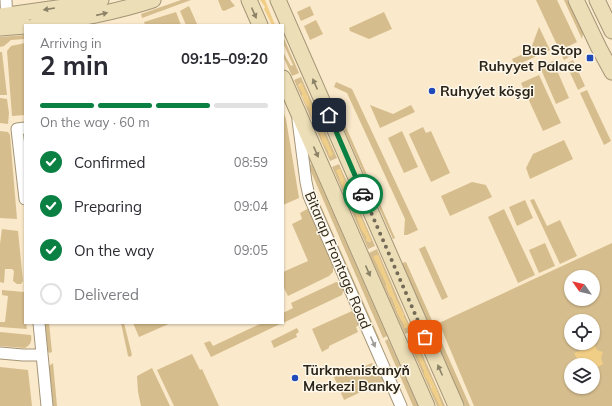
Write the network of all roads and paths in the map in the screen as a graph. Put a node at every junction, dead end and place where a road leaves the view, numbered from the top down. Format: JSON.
{"nodes":[{"id":1,"x":6,"y":0,"type":"edge"},
{"id":2,"x":101,"y":0,"type":"edge"},
{"id":3,"x":153,"y":0,"type":"edge"},
{"id":4,"x":249,"y":0,"type":"edge"},
{"id":5,"x":278,"y":0,"type":"edge"},
{"id":6,"x":576,"y":0,"type":"edge"},
{"id":7,"x":597,"y":0,"type":"edge"},
{"id":8,"x":3,"y":22,"type":"edge"},
{"id":9,"x":43,"y":24,"type":"edge"},
{"id":10,"x":260,"y":24,"type":"edge"},
{"id":11,"x":24,"y":26,"type":"edge"},
{"id":12,"x":612,"y":31,"type":"edge"},
{"id":13,"x":605,"y":46,"type":"edge"},
{"id":14,"x":612,"y":72,"type":"edge"},
{"id":15,"x":284,"y":80,"type":"edge"},
{"id":16,"x":296,"y":108,"type":"junction"},
{"id":17,"x":21,"y":129,"type":"edge"},
{"id":18,"x":24,"y":182,"type":"edge"},
{"id":19,"x":39,"y":324,"type":"edge"},
{"id":20,"x":0,"y":353,"type":"edge"},
{"id":21,"x":42,"y":355,"type":"junction"},
{"id":22,"x":47,"y":406,"type":"edge"},
{"id":23,"x":401,"y":406,"type":"edge"},
{"id":24,"x":427,"y":406,"type":"edge"},
{"id":25,"x":456,"y":406,"type":"edge"}],
"edges":[{"from":1,"to":8,"type":"street"},
{"from":2,"to":8,"type":"main road","one_way":true},
{"from":9,"to":3,"type":"main road","one_way":true},
{"from":4,"to":10,"type":"main road","one_way":true},
{"from":25,"to":5,"type":"main road","one_way":true},
{"from":6,"to":13,"type":"main road"},
{"from":7,"to":12,"type":"main road"},
{"from":8,"to":11,"type":"main road"},
{"from":13,"to":14,"type":"main road"},
{"from":15,"to":16,"type":"main road"},
{"from":16,"to":23,"type":"street","name":"Bitarap Frontage Road","one_way":true},
{"from":16,"to":24,"type":"main road","one_way":true},
{"from":17,"to":18,"type":"street"},
{"from":19,"to":21,"type":"street"},
{"from":20,"to":21,"type":"street"},
{"from":21,"to":22,"type":"street"}]}
